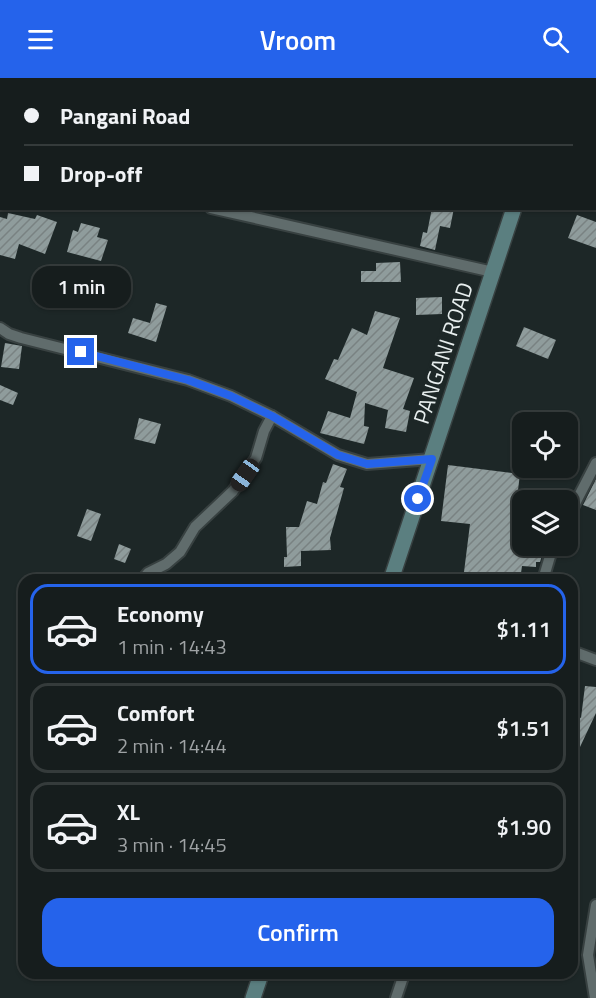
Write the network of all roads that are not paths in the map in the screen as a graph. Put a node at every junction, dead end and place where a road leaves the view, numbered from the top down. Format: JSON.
{"nodes":[{"id":1,"x":220,"y":210,"type":"edge"},
{"id":2,"x":513,"y":210,"type":"edge"},
{"id":3,"x":493,"y":272,"type":"junction"},
{"id":4,"x":0,"y":328,"type":"edge"},
{"id":5,"x":272,"y":416,"type":"junction"},
{"id":6,"x":432,"y":459,"type":"junction"},
{"id":7,"x":596,"y":463,"type":"edge"},
{"id":8,"x":578,"y":498,"type":"edge"},
{"id":9,"x":550,"y":556,"type":"edge"},
{"id":10,"x":147,"y":574,"type":"edge"},
{"id":11,"x":393,"y":574,"type":"edge"},
{"id":12,"x":545,"y":574,"type":"edge"},
{"id":13,"x":578,"y":653,"type":"edge"},
{"id":14,"x":596,"y":660,"type":"edge"},
{"id":15,"x":596,"y":905,"type":"edge"},
{"id":16,"x":259,"y":979,"type":"edge"},
{"id":17,"x":402,"y":979,"type":"edge"},
{"id":18,"x":253,"y":998,"type":"edge"},
{"id":19,"x":396,"y":998,"type":"edge"},
{"id":20,"x":595,"y":998,"type":"edge"}],
"edges":[{"from":1,"to":3,"type":"street"},
{"from":2,"to":3,"type":"main road","name":"PANGANI ROAD"},
{"from":3,"to":6,"type":"main road","name":"PANGANI ROAD"},
{"from":4,"to":5,"type":"street"},
{"from":5,"to":6,"type":"street"},
{"from":5,"to":10,"type":"street"},
{"from":6,"to":11,"type":"main road","name":"PANGANI ROAD"},
{"from":7,"to":8,"type":"street"},
{"from":9,"to":12,"type":"street"},
{"from":13,"to":14,"type":"street"},
{"from":15,"to":20,"type":"street"},
{"from":16,"to":18,"type":"main road"},
{"from":17,"to":19,"type":"street"}]}
